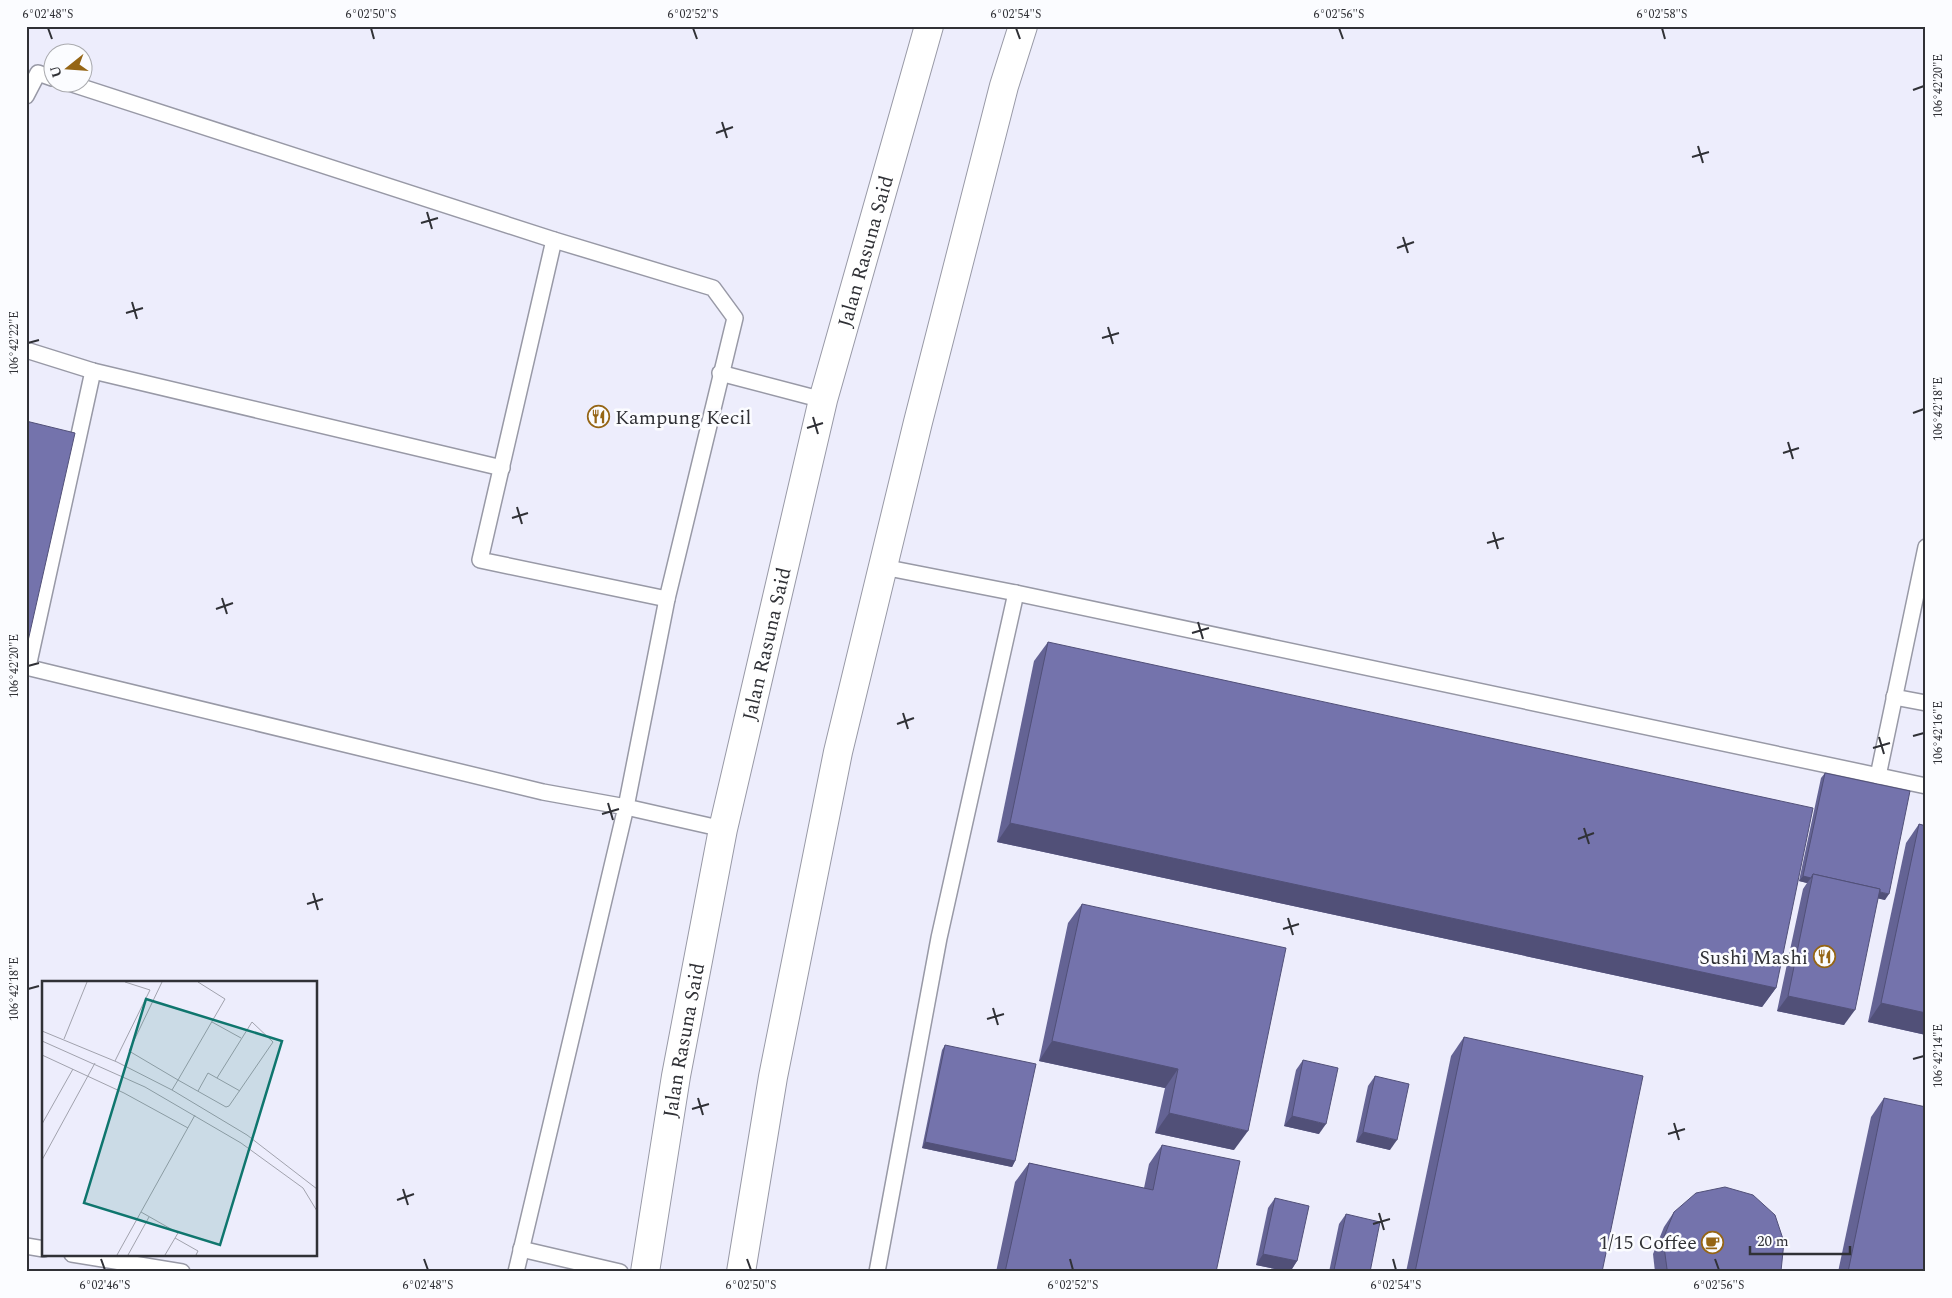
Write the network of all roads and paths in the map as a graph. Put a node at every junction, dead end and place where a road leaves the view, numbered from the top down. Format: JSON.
{"nodes":[{"id":1,"x":929,"y":26,"type":"edge"},
{"id":2,"x":1022,"y":26,"type":"edge"},
{"id":3,"x":42,"y":74,"type":"edge"},
{"id":4,"x":92,"y":90,"type":"edge"},
{"id":5,"x":26,"y":96,"type":"edge"},
{"id":6,"x":554,"y":240,"type":"junction"},
{"id":7,"x":26,"y":350,"type":"edge"},
{"id":8,"x":93,"y":371,"type":"junction"},
{"id":9,"x":720,"y":373,"type":"junction"},
{"id":10,"x":823,"y":400,"type":"junction"},
{"id":11,"x":502,"y":468,"type":"junction"},
{"id":12,"x":1926,"y":547,"type":"edge"},
{"id":13,"x":883,"y":567,"type":"junction"},
{"id":14,"x":1016,"y":593,"type":"junction"},
{"id":15,"x":666,"y":599,"type":"junction"},
{"id":16,"x":27,"y":667,"type":"edge"},
{"id":17,"x":1894,"y":697,"type":"junction"},
{"id":18,"x":1926,"y":703,"type":"edge"},
{"id":19,"x":1878,"y":776,"type":"junction"},
{"id":20,"x":1926,"y":786,"type":"edge"},
{"id":21,"x":626,"y":808,"type":"junction"},
{"id":22,"x":722,"y":829,"type":"junction"},
{"id":23,"x":26,"y":1246,"type":"edge"},
{"id":24,"x":42,"y":1249,"type":"edge"},
{"id":25,"x":522,"y":1249,"type":"junction"},
{"id":26,"x":84,"y":1256,"type":"edge"},
{"id":27,"x":182,"y":1272,"type":"edge"},
{"id":28,"x":516,"y":1272,"type":"edge"},
{"id":29,"x":620,"y":1272,"type":"edge"},
{"id":30,"x":645,"y":1272,"type":"edge"},
{"id":31,"x":741,"y":1272,"type":"edge"},
{"id":32,"x":877,"y":1272,"type":"edge"}],
"edges":[{"from":1,"to":10,"type":"street","name":"Jalan Rasuna Said"},
{"from":2,"to":13,"type":"street"},
{"from":3,"to":5,"type":"lane"},
{"from":4,"to":6,"type":"lane"},
{"from":6,"to":9,"type":"lane"},
{"from":6,"to":11,"type":"lane"},
{"from":7,"to":8,"type":"lane"},
{"from":8,"to":11,"type":"lane"},
{"from":8,"to":16,"type":"lane"},
{"from":9,"to":10,"type":"lane"},
{"from":9,"to":15,"type":"lane"},
{"from":10,"to":22,"type":"street","name":"Jalan Rasuna Said"},
{"from":11,"to":15,"type":"lane"},
{"from":12,"to":17,"type":"lane"},
{"from":13,"to":14,"type":"lane"},
{"from":13,"to":31,"type":"street"},
{"from":14,"to":19,"type":"lane"},
{"from":14,"to":32,"type":"lane"},
{"from":15,"to":21,"type":"lane"},
{"from":16,"to":21,"type":"lane"},
{"from":17,"to":18,"type":"lane"},
{"from":17,"to":19,"type":"lane"},
{"from":19,"to":20,"type":"lane"},
{"from":21,"to":22,"type":"lane"},
{"from":21,"to":25,"type":"lane"},
{"from":22,"to":30,"type":"street","name":"Jalan Rasuna Said"},
{"from":23,"to":24,"type":"lane"},
{"from":25,"to":28,"type":"lane"},
{"from":25,"to":29,"type":"lane"},
{"from":26,"to":27,"type":"lane"}]}
